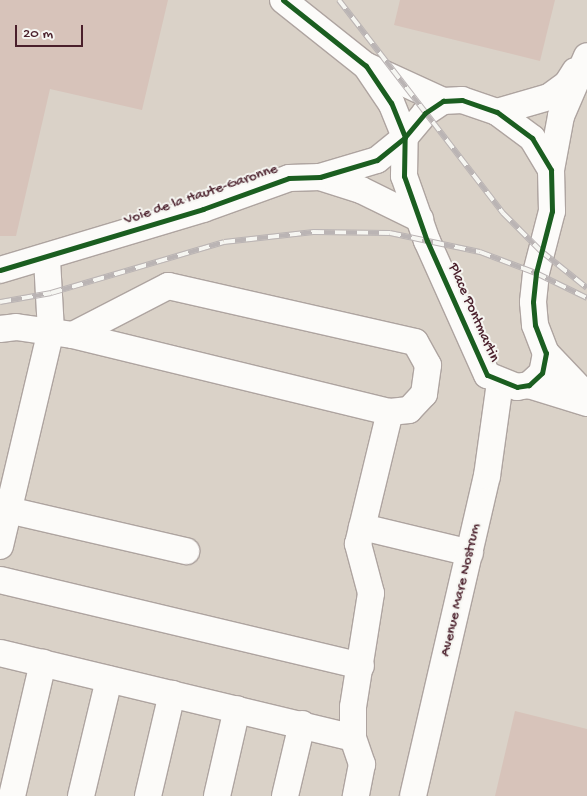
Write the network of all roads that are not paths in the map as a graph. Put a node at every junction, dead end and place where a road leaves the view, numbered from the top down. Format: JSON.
{"nodes":[{"id":1,"x":283,"y":0,"type":"edge"},
{"id":2,"x":587,"y":55,"type":"edge"},
{"id":3,"x":366,"y":66,"type":"junction"},
{"id":4,"x":443,"y":101,"type":"junction"},
{"id":5,"x":497,"y":112,"type":"junction"},
{"id":6,"x":405,"y":137,"type":"junction"},
{"id":7,"x":551,"y":170,"type":"junction"},
{"id":8,"x":320,"y":178,"type":"junction"},
{"id":9,"x":420,"y":219,"type":"junction"},
{"id":10,"x":47,"y":258,"type":"junction"},
{"id":11,"x":0,"y":270,"type":"edge"},
{"id":12,"x":0,"y":329,"type":"edge"},
{"id":13,"x":62,"y":333,"type":"junction"},
{"id":14,"x":546,"y":353,"type":"junction"},
{"id":15,"x":500,"y":382,"type":"junction"},
{"id":16,"x":529,"y":385,"type":"junction"},
{"id":17,"x":587,"y":396,"type":"edge"},
{"id":18,"x":587,"y":403,"type":"edge"},
{"id":19,"x":390,"y":412,"type":"junction"},
{"id":20,"x":8,"y":510,"type":"junction"},
{"id":21,"x":362,"y":527,"type":"junction"},
{"id":22,"x":0,"y":546,"type":"edge"},
{"id":23,"x":186,"y":551,"type":"dead end"},
{"id":24,"x":470,"y":553,"type":"junction"},
{"id":25,"x":0,"y":580,"type":"edge"},
{"id":26,"x":0,"y":653,"type":"edge"},
{"id":27,"x":43,"y":663,"type":"junction"},
{"id":28,"x":361,"y":666,"type":"junction"},
{"id":29,"x":109,"y":679,"type":"junction"},
{"id":30,"x":172,"y":694,"type":"junction"},
{"id":31,"x":237,"y":709,"type":"junction"},
{"id":32,"x":302,"y":724,"type":"junction"},
{"id":33,"x":353,"y":738,"type":"junction"},
{"id":34,"x":12,"y":796,"type":"edge"},
{"id":35,"x":81,"y":796,"type":"edge"},
{"id":36,"x":148,"y":796,"type":"edge"},
{"id":37,"x":217,"y":796,"type":"edge"},
{"id":38,"x":285,"y":796,"type":"edge"},
{"id":39,"x":356,"y":796,"type":"edge"},
{"id":40,"x":413,"y":796,"type":"edge"}],
"edges":[{"from":1,"to":3,"type":"street"},
{"from":2,"to":5,"type":"street"},
{"from":2,"to":7,"type":"street"},
{"from":3,"to":4,"type":"street"},
{"from":3,"to":6,"type":"street"},
{"from":4,"to":5,"type":"street"},
{"from":4,"to":6,"type":"street"},
{"from":5,"to":7,"type":"street"},
{"from":6,"to":8,"type":"street","name":"Voie de la Haute-Garonne"},
{"from":6,"to":9,"type":"street","name":"Place Pontmartin"},
{"from":7,"to":14,"type":"street"},
{"from":8,"to":9,"type":"street","name":"Voie de la Haute-Garonne"},
{"from":8,"to":10,"type":"street","name":"Voie de la Haute-Garonne"},
{"from":9,"to":15,"type":"street","name":"Place Pontmartin"},
{"from":10,"to":11,"type":"street","name":"Voie de la Haute-Garonne"},
{"from":10,"to":13,"type":"street"},
{"from":12,"to":13,"type":"street"},
{"from":13,"to":19,"type":"street"},
{"from":13,"to":19,"type":"street"},
{"from":13,"to":20,"type":"street"},
{"from":14,"to":16,"type":"street"},
{"from":14,"to":17,"type":"street"},
{"from":15,"to":16,"type":"street","name":"Place Pontmartin"},
{"from":15,"to":24,"type":"street","name":"Avenue Mare Nostrum"},
{"from":16,"to":18,"type":"street","name":"Place Pontmartin"},
{"from":19,"to":21,"type":"street"},
{"from":20,"to":22,"type":"street"},
{"from":20,"to":23,"type":"street"},
{"from":21,"to":24,"type":"street"},
{"from":21,"to":28,"type":"street"},
{"from":24,"to":40,"type":"street","name":"Avenue Mare Nostrum"},
{"from":25,"to":28,"type":"street"},
{"from":26,"to":27,"type":"street"},
{"from":27,"to":29,"type":"street"},
{"from":27,"to":34,"type":"street"},
{"from":28,"to":33,"type":"street"},
{"from":29,"to":30,"type":"street"},
{"from":29,"to":35,"type":"street"},
{"from":30,"to":31,"type":"street"},
{"from":30,"to":36,"type":"street"},
{"from":31,"to":32,"type":"street"},
{"from":31,"to":37,"type":"street"},
{"from":32,"to":33,"type":"street"},
{"from":32,"to":38,"type":"street"},
{"from":33,"to":39,"type":"street"}]}
